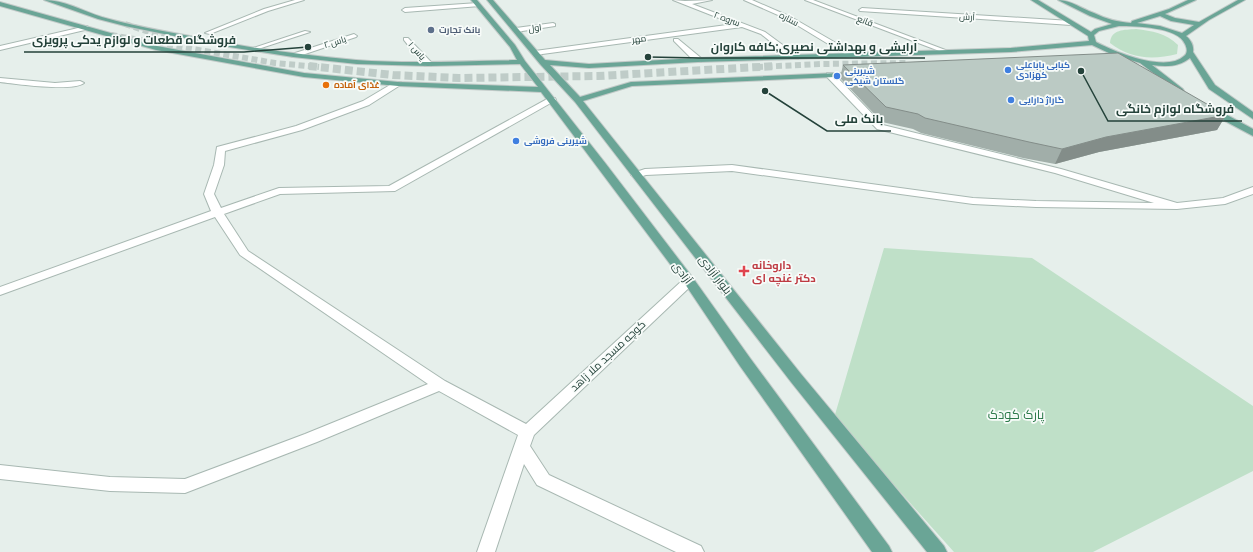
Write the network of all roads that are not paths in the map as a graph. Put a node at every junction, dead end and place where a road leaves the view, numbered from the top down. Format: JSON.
{"nodes":[{"id":1,"x":0,"y":0,"type":"edge"},
{"id":2,"x":3,"y":0,"type":"edge"},
{"id":3,"x":47,"y":0,"type":"edge"},
{"id":4,"x":301,"y":0,"type":"edge"},
{"id":5,"x":490,"y":0,"type":"edge"},
{"id":6,"x":676,"y":0,"type":"edge"},
{"id":7,"x":709,"y":0,"type":"edge"},
{"id":8,"x":747,"y":0,"type":"edge"},
{"id":9,"x":808,"y":0,"type":"edge"},
{"id":10,"x":1034,"y":0,"type":"edge"},
{"id":11,"x":1061,"y":0,"type":"edge"},
{"id":12,"x":1193,"y":0,"type":"edge"},
{"id":13,"x":1242,"y":0,"type":"edge"},
{"id":14,"x":476,"y":2,"type":"edge"},
{"id":15,"x":684,"y":3,"type":"junction"},
{"id":16,"x":0,"y":4,"type":"edge"},
{"id":17,"x":405,"y":10,"type":"dead end"},
{"id":18,"x":862,"y":10,"type":"dead end"},
{"id":19,"x":1161,"y":13,"type":"junction"},
{"id":20,"x":1071,"y":23,"type":"junction"},
{"id":21,"x":1119,"y":24,"type":"junction"},
{"id":22,"x":1128,"y":24,"type":"junction"},
{"id":23,"x":1200,"y":24,"type":"junction"},
{"id":24,"x":743,"y":25,"type":"junction"},
{"id":25,"x":553,"y":26,"type":"dead end"},
{"id":26,"x":87,"y":28,"type":"junction"},
{"id":27,"x":516,"y":30,"type":"junction"},
{"id":28,"x":307,"y":32,"type":"dead end"},
{"id":29,"x":208,"y":33,"type":"dead end"},
{"id":30,"x":1091,"y":35,"type":"junction"},
{"id":31,"x":354,"y":36,"type":"dead end"},
{"id":32,"x":1182,"y":36,"type":"junction"},
{"id":33,"x":406,"y":39,"type":"dead end"},
{"id":34,"x":676,"y":40,"type":"dead end"},
{"id":35,"x":1093,"y":43,"type":"junction"},
{"id":36,"x":0,"y":48,"type":"edge"},
{"id":37,"x":253,"y":48,"type":"junction"},
{"id":38,"x":535,"y":52,"type":"junction"},
{"id":39,"x":944,"y":52,"type":"junction"},
{"id":40,"x":1190,"y":52,"type":"junction"},
{"id":41,"x":850,"y":54,"type":"junction"},
{"id":42,"x":292,"y":55,"type":"junction"},
{"id":43,"x":1121,"y":56,"type":"junction"},
{"id":44,"x":795,"y":57,"type":"junction"},
{"id":45,"x":1108,"y":58,"type":"edge"},
{"id":46,"x":698,"y":60,"type":"junction"},
{"id":47,"x":1142,"y":61,"type":"junction"},
{"id":48,"x":522,"y":62,"type":"junction"},
{"id":49,"x":543,"y":62,"type":"junction"},
{"id":50,"x":428,"y":64,"type":"junction"},
{"id":51,"x":867,"y":73,"type":"edge"},
{"id":52,"x":830,"y":75,"type":"junction"},
{"id":53,"x":0,"y":80,"type":"edge"},
{"id":54,"x":80,"y":83,"type":"dead end"},
{"id":55,"x":398,"y":84,"type":"junction"},
{"id":56,"x":544,"y":90,"type":"junction"},
{"id":57,"x":1190,"y":97,"type":"edge"},
{"id":58,"x":552,"y":100,"type":"junction"},
{"id":59,"x":578,"y":100,"type":"junction"},
{"id":60,"x":1202,"y":105,"type":"edge"},
{"id":61,"x":1253,"y":116,"type":"edge"},
{"id":62,"x":1253,"y":133,"type":"edge"},
{"id":63,"x":636,"y":175,"type":"junction"},
{"id":64,"x":1253,"y":190,"type":"edge"},
{"id":65,"x":1177,"y":206,"type":"junction"},
{"id":66,"x":217,"y":212,"type":"junction"},
{"id":67,"x":689,"y":281,"type":"junction"},
{"id":68,"x":0,"y":291,"type":"edge"},
{"id":69,"x":440,"y":385,"type":"junction"},
{"id":70,"x":524,"y":439,"type":"junction"},
{"id":71,"x":0,"y":472,"type":"edge"},
{"id":72,"x":486,"y":552,"type":"edge"},
{"id":73,"x":695,"y":552,"type":"edge"},
{"id":74,"x":883,"y":552,"type":"edge"},
{"id":75,"x":938,"y":552,"type":"edge"}],
"edges":[{"from":1,"to":2,"type":"main road"},
{"from":3,"to":37,"type":"main road"},
{"from":4,"to":29,"type":"street"},
{"from":5,"to":27,"type":"main road","name":"بلوار آزادی"},
{"from":6,"to":15,"type":"street","name":"سروه ۲"},
{"from":7,"to":15,"type":"street"},
{"from":8,"to":41,"type":"street","name":"ستاره"},
{"from":9,"to":39,"type":"street","name":"قانع"},
{"from":10,"to":20,"type":"main road"},
{"from":11,"to":21,"type":"main road"},
{"from":12,"to":19,"type":"main road"},
{"from":13,"to":23,"type":"main road"},
{"from":14,"to":17,"type":"street"},
{"from":14,"to":48,"type":"main road","name":"آزادی"},
{"from":15,"to":24,"type":"street","name":"سروه ۲"},
{"from":16,"to":26,"type":"main road"},
{"from":18,"to":20,"type":"street","name":"آرش"},
{"from":19,"to":22,"type":"main road"},
{"from":19,"to":23,"type":"main road"},
{"from":20,"to":30,"type":"main road"},
{"from":21,"to":22,"type":"main road"},
{"from":21,"to":30,"type":"main road"},
{"from":22,"to":32,"type":"main road"},
{"from":23,"to":32,"type":"main road"},
{"from":24,"to":38,"type":"street","name":"مهر"},
{"from":24,"to":44,"type":"street","name":"سروه ۲"},
{"from":25,"to":27,"type":"street","name":"اول"},
{"from":26,"to":36,"type":"street"},
{"from":26,"to":55,"type":"main road"},
{"from":27,"to":38,"type":"main road","name":"بلوار آزادی"},
{"from":28,"to":37,"type":"street"},
{"from":30,"to":35,"type":"main road"},
{"from":31,"to":42,"type":"street","name":"یاس ۲"},
{"from":32,"to":40,"type":"main road"},
{"from":33,"to":50,"type":"street","name":"یاس ۱"},
{"from":34,"to":46,"type":"street"},
{"from":35,"to":39,"type":"main road"},
{"from":35,"to":43,"type":"main road"},
{"from":37,"to":42,"type":"main road"},
{"from":38,"to":49,"type":"main road","name":"بلوار آزادی"},
{"from":39,"to":41,"type":"main road"},
{"from":40,"to":47,"type":"main road"},
{"from":40,"to":61,"type":"main road"},
{"from":41,"to":44,"type":"main road"},
{"from":42,"to":50,"type":"main road"},
{"from":43,"to":45,"type":"main road"},
{"from":43,"to":47,"type":"main road"},
{"from":44,"to":46,"type":"main road"},
{"from":46,"to":49,"type":"main road"},
{"from":47,"to":57,"type":"main road"},
{"from":48,"to":50,"type":"main road"},
{"from":48,"to":56,"type":"main road","name":"آزادی"},
{"from":49,"to":59,"type":"main road","name":"بلوار آزادی"},
{"from":51,"to":52,"type":"main road"},
{"from":52,"to":59,"type":"main road"},
{"from":52,"to":65,"type":"street"},
{"from":53,"to":54,"type":"street"},
{"from":55,"to":56,"type":"main road"},
{"from":55,"to":66,"type":"street"},
{"from":56,"to":58,"type":"main road","name":"آزادی"},
{"from":58,"to":66,"type":"street"},
{"from":58,"to":67,"type":"main road","name":"آزادی"},
{"from":59,"to":63,"type":"main road","name":"بلوار آزادی"},
{"from":60,"to":62,"type":"main road"},
{"from":63,"to":65,"type":"street"},
{"from":63,"to":75,"type":"main road","name":"بلوار آزادی"},
{"from":64,"to":65,"type":"street"},
{"from":66,"to":68,"type":"street"},
{"from":66,"to":69,"type":"street"},
{"from":67,"to":70,"type":"street","name":"کوچه مسجد ملا زاهد"},
{"from":67,"to":74,"type":"main road","name":"آزادی"},
{"from":69,"to":70,"type":"street"},
{"from":69,"to":71,"type":"street"},
{"from":70,"to":72,"type":"street"},
{"from":70,"to":73,"type":"street"}]}
